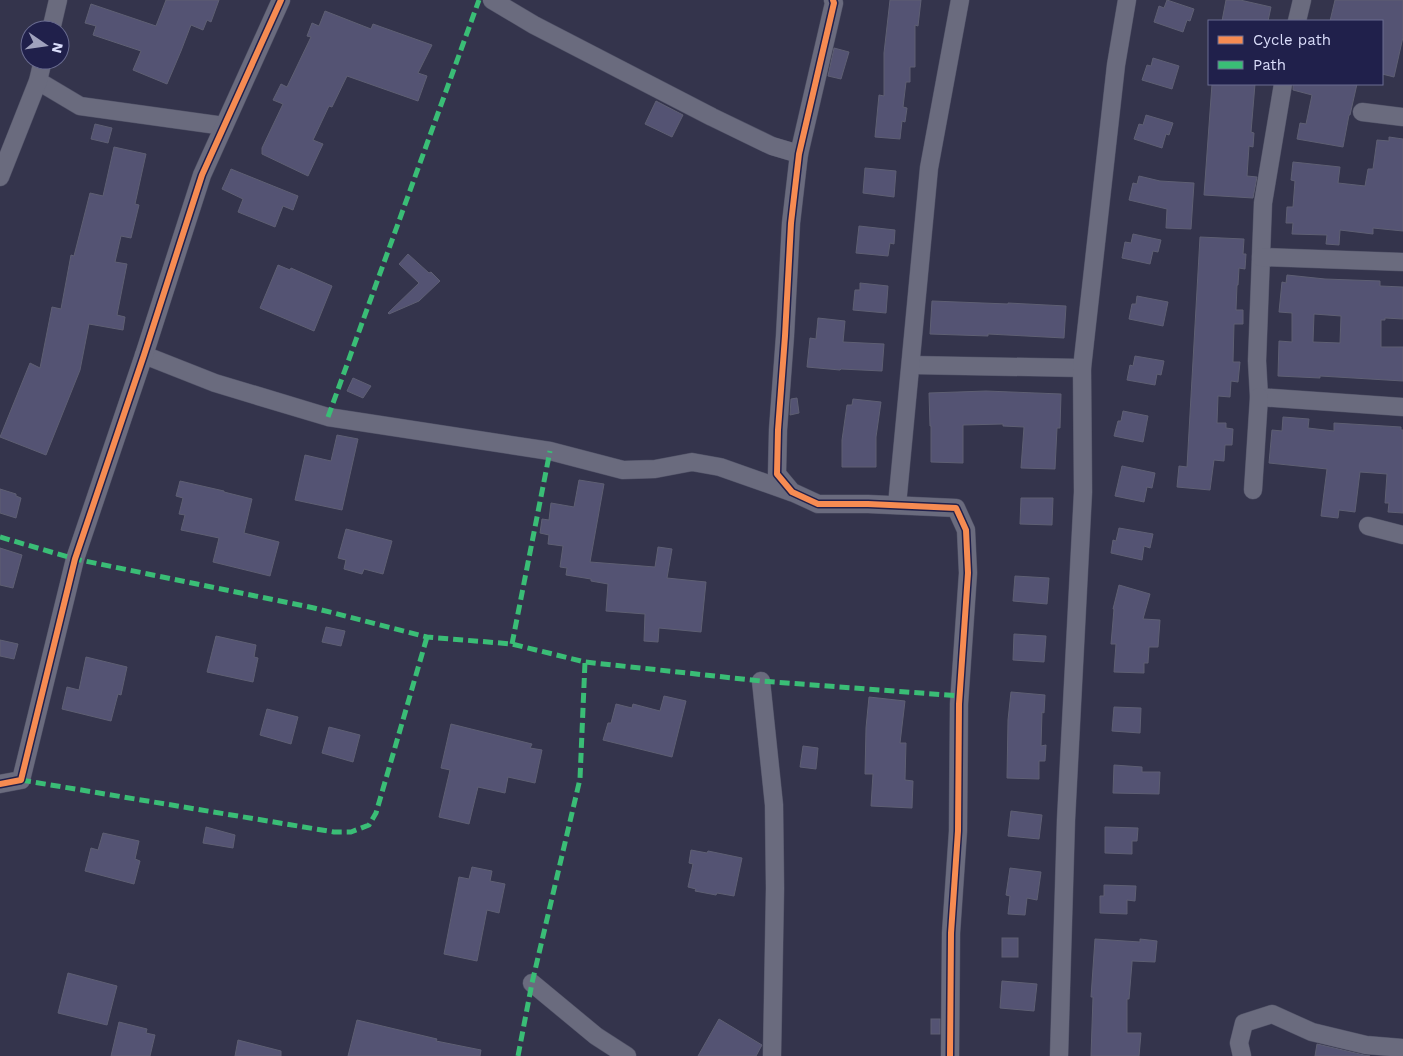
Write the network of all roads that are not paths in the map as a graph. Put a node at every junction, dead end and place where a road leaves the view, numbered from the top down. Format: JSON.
{"nodes":[{"id":1,"x":58,"y":0,"type":"edge"},
{"id":2,"x":281,"y":0,"type":"edge"},
{"id":3,"x":492,"y":0,"type":"edge"},
{"id":4,"x":833,"y":0,"type":"edge"},
{"id":5,"x":960,"y":0,"type":"edge"},
{"id":6,"x":1126,"y":0,"type":"edge"},
{"id":7,"x":1302,"y":0,"type":"edge"},
{"id":8,"x":53,"y":20,"type":"edge"},
{"id":9,"x":1297,"y":20,"type":"edge"},
{"id":10,"x":41,"y":70,"type":"edge"},
{"id":11,"x":38,"y":81,"type":"junction"},
{"id":12,"x":1283,"y":85,"type":"edge"},
{"id":13,"x":1362,"y":112,"type":"dead end"},
{"id":14,"x":1403,"y":117,"type":"edge"},
{"id":15,"x":224,"y":126,"type":"junction"},
{"id":16,"x":800,"y":154,"type":"junction"},
{"id":17,"x":0,"y":177,"type":"edge"},
{"id":18,"x":1261,"y":257,"type":"junction"},
{"id":19,"x":1403,"y":262,"type":"edge"},
{"id":20,"x":144,"y":355,"type":"junction"},
{"id":21,"x":911,"y":365,"type":"junction"},
{"id":22,"x":1082,"y":368,"type":"junction"},
{"id":23,"x":1258,"y":398,"type":"junction"},
{"id":24,"x":1403,"y":407,"type":"edge"},
{"id":25,"x":1253,"y":490,"type":"dead end"},
{"id":26,"x":792,"y":492,"type":"junction"},
{"id":27,"x":897,"y":505,"type":"junction"},
{"id":28,"x":1368,"y":526,"type":"dead end"},
{"id":29,"x":1403,"y":535,"type":"edge"},
{"id":30,"x":761,"y":681,"type":"dead end"},
{"id":31,"x":0,"y":784,"type":"edge"},
{"id":32,"x":532,"y":983,"type":"dead end"},
{"id":33,"x":1403,"y":1048,"type":"edge"},
{"id":34,"x":628,"y":1056,"type":"edge"},
{"id":35,"x":772,"y":1056,"type":"edge"},
{"id":36,"x":950,"y":1056,"type":"edge"},
{"id":37,"x":1059,"y":1056,"type":"edge"},
{"id":38,"x":1242,"y":1056,"type":"edge"}],
"edges":[{"from":1,"to":8,"type":"street"},
{"from":2,"to":15,"type":"street"},
{"from":3,"to":16,"type":"street"},
{"from":4,"to":16,"type":"street"},
{"from":5,"to":21,"type":"street"},
{"from":6,"to":22,"type":"street"},
{"from":7,"to":9,"type":"street"},
{"from":10,"to":11,"type":"street"},
{"from":11,"to":15,"type":"street"},
{"from":11,"to":17,"type":"street"},
{"from":12,"to":18,"type":"street"},
{"from":13,"to":14,"type":"street"},
{"from":15,"to":20,"type":"street"},
{"from":16,"to":26,"type":"street"},
{"from":18,"to":19,"type":"street"},
{"from":18,"to":23,"type":"street"},
{"from":20,"to":26,"type":"street"},
{"from":20,"to":31,"type":"street"},
{"from":21,"to":22,"type":"street"},
{"from":21,"to":27,"type":"street"},
{"from":22,"to":37,"type":"street"},
{"from":23,"to":24,"type":"street"},
{"from":23,"to":25,"type":"street"},
{"from":26,"to":27,"type":"street"},
{"from":27,"to":36,"type":"street"},
{"from":28,"to":29,"type":"street"},
{"from":30,"to":35,"type":"street"},
{"from":32,"to":34,"type":"street"},
{"from":33,"to":38,"type":"street"}]}
